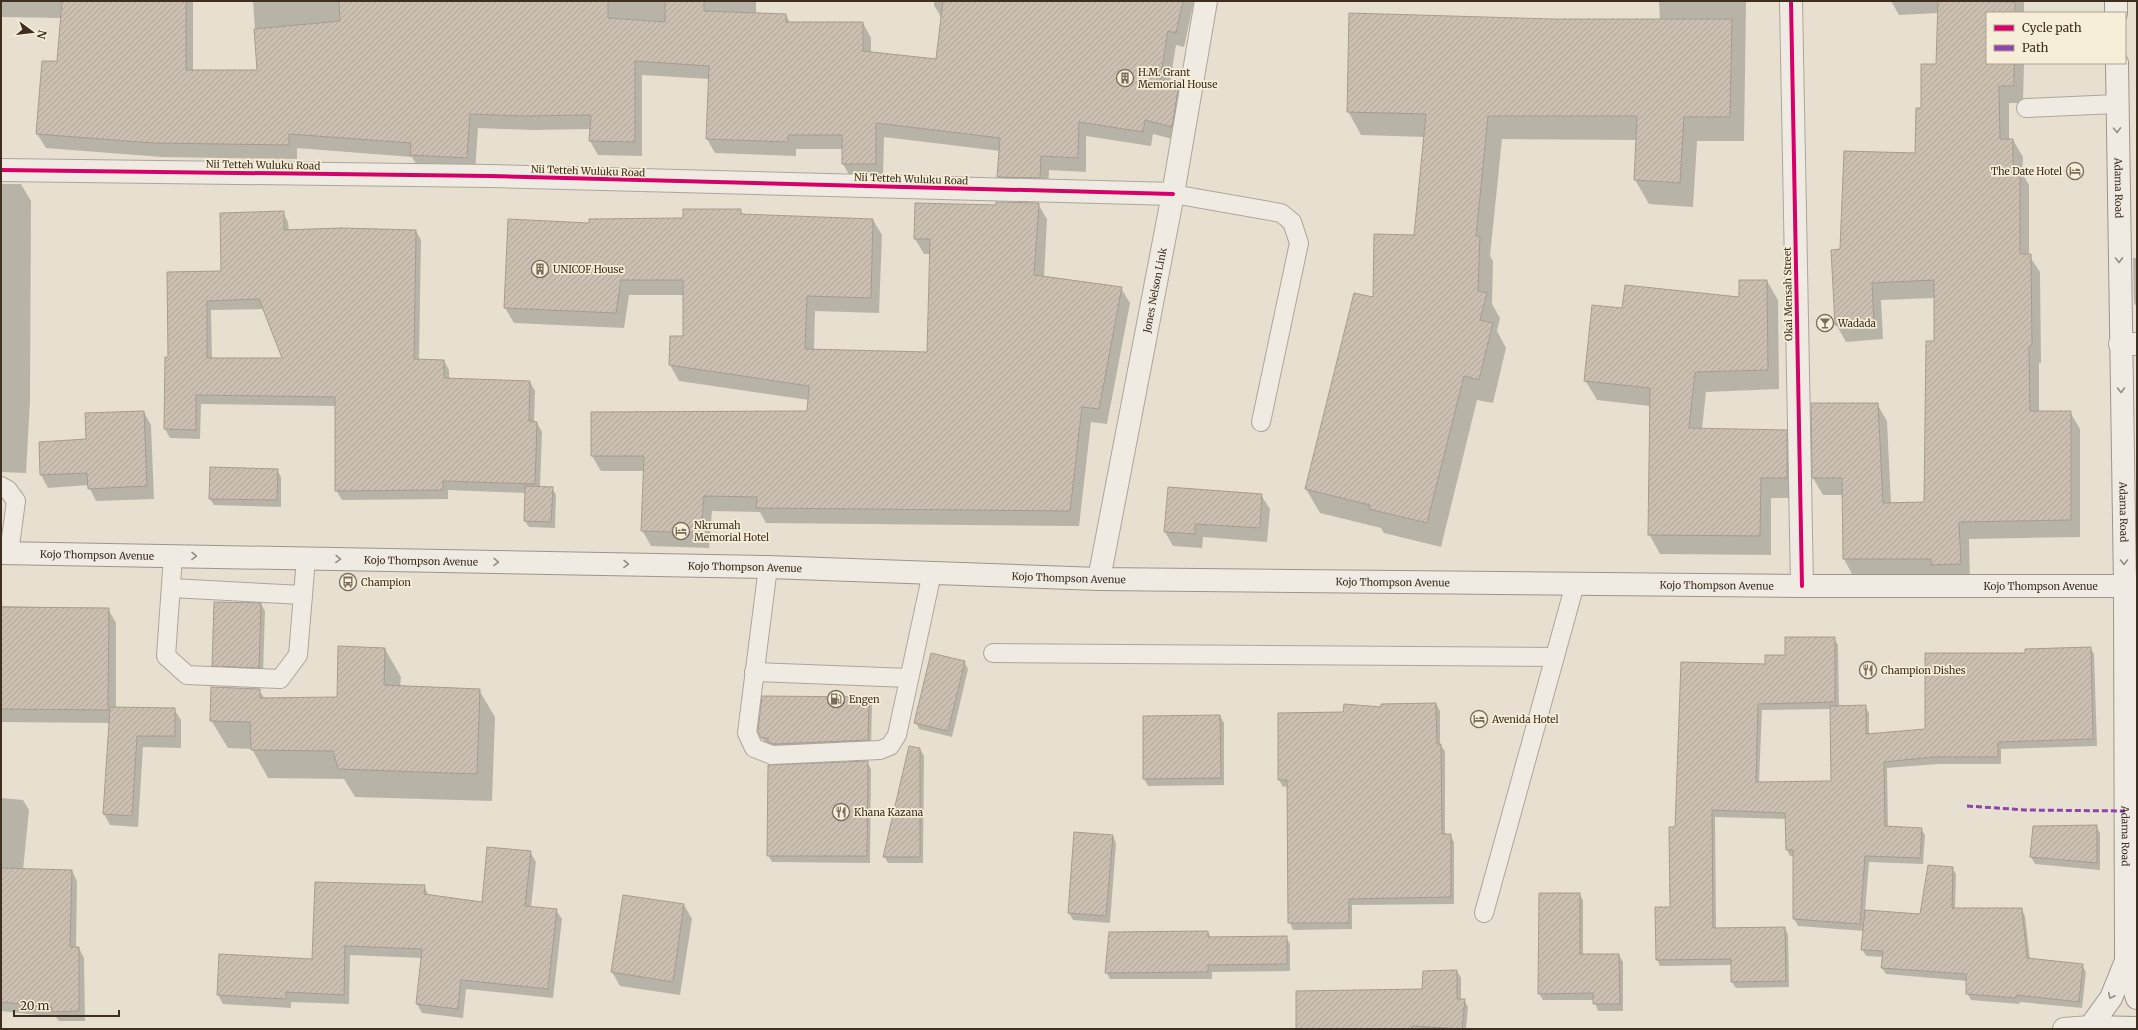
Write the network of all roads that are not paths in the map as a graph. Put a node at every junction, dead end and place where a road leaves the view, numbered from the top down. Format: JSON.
{"nodes":[{"id":1,"x":1206,"y":1,"type":"edge"},
{"id":2,"x":1791,"y":1,"type":"edge"},
{"id":3,"x":2116,"y":1,"type":"edge"},
{"id":4,"x":2116,"y":12,"type":"edge"},
{"id":5,"x":2117,"y":64,"type":"edge"},
{"id":6,"x":2117,"y":104,"type":"junction"},
{"id":7,"x":2026,"y":108,"type":"dead end"},
{"id":8,"x":1,"y":170,"type":"edge"},
{"id":9,"x":1174,"y":194,"type":"junction"},
{"id":10,"x":2128,"y":344,"type":"edge"},
{"id":11,"x":1261,"y":422,"type":"dead end"},
{"id":12,"x":1,"y":486,"type":"edge"},
{"id":13,"x":5,"y":553,"type":"edge"},
{"id":14,"x":173,"y":556,"type":"junction"},
{"id":15,"x":306,"y":559,"type":"junction"},
{"id":16,"x":768,"y":567,"type":"junction"},
{"id":17,"x":932,"y":573,"type":"junction"},
{"id":18,"x":1099,"y":579,"type":"junction"},
{"id":19,"x":1575,"y":584,"type":"junction"},
{"id":20,"x":1802,"y":586,"type":"junction"},
{"id":21,"x":2131,"y":586,"type":"edge"},
{"id":22,"x":171,"y":588,"type":"junction"},
{"id":23,"x":303,"y":595,"type":"junction"},
{"id":24,"x":993,"y":653,"type":"dead end"},
{"id":25,"x":1555,"y":657,"type":"junction"},
{"id":26,"x":754,"y":672,"type":"junction"},
{"id":27,"x":909,"y":678,"type":"junction"},
{"id":28,"x":1484,"y":913,"type":"dead end"},
{"id":29,"x":2126,"y":961,"type":"junction"},
{"id":30,"x":2137,"y":998,"type":"edge"},
{"id":31,"x":2090,"y":1028,"type":"junction"},
{"id":32,"x":2137,"y":1028,"type":"edge"},
{"id":33,"x":2064,"y":1029,"type":"edge"}],
"edges":[{"from":1,"to":9,"type":"main road","name":"Jones Nelson Link"},
{"from":2,"to":20,"type":"main road","name":"Okai Mensah Street"},
{"from":3,"to":4,"type":"main road"},
{"from":5,"to":6,"type":"main road","name":"Adama Road"},
{"from":6,"to":7,"type":"lane"},
{"from":6,"to":10,"type":"main road","name":"Adama Road","one_way":true},
{"from":8,"to":9,"type":"main road","name":"Nii Tetteh Wuluku Road"},
{"from":9,"to":11,"type":"lane"},
{"from":9,"to":18,"type":"main road","name":"Jones Nelson Link"},
{"from":10,"to":21,"type":"main road","name":"Adama Road","one_way":true},
{"from":12,"to":13,"type":"lane"},
{"from":13,"to":14,"type":"main road","name":"Kojo Thompson Avenue"},
{"from":14,"to":15,"type":"main road","name":"Kojo Thompson Avenue","one_way":true},
{"from":14,"to":22,"type":"lane"},
{"from":15,"to":16,"type":"main road","name":"Kojo Thompson Avenue","one_way":true},
{"from":15,"to":23,"type":"lane"},
{"from":16,"to":17,"type":"main road","name":"Kojo Thompson Avenue"},
{"from":16,"to":26,"type":"lane"},
{"from":17,"to":18,"type":"main road","name":"Kojo Thompson Avenue"},
{"from":17,"to":27,"type":"lane"},
{"from":18,"to":19,"type":"main road","name":"Kojo Thompson Avenue"},
{"from":19,"to":20,"type":"main road","name":"Kojo Thompson Avenue"},
{"from":19,"to":25,"type":"lane"},
{"from":20,"to":21,"type":"main road","name":"Kojo Thompson Avenue"},
{"from":21,"to":29,"type":"main road","name":"Adama Road"},
{"from":22,"to":23,"type":"lane"},
{"from":22,"to":23,"type":"lane"},
{"from":24,"to":25,"type":"lane"},
{"from":25,"to":28,"type":"lane"},
{"from":26,"to":27,"type":"lane"},
{"from":26,"to":27,"type":"lane"},
{"from":29,"to":30,"type":"main road","name":"Adama Road"},
{"from":29,"to":31,"type":"main road","name":"Adama Road","one_way":true},
{"from":31,"to":32,"type":"main road"},
{"from":31,"to":33,"type":"main road"}]}
